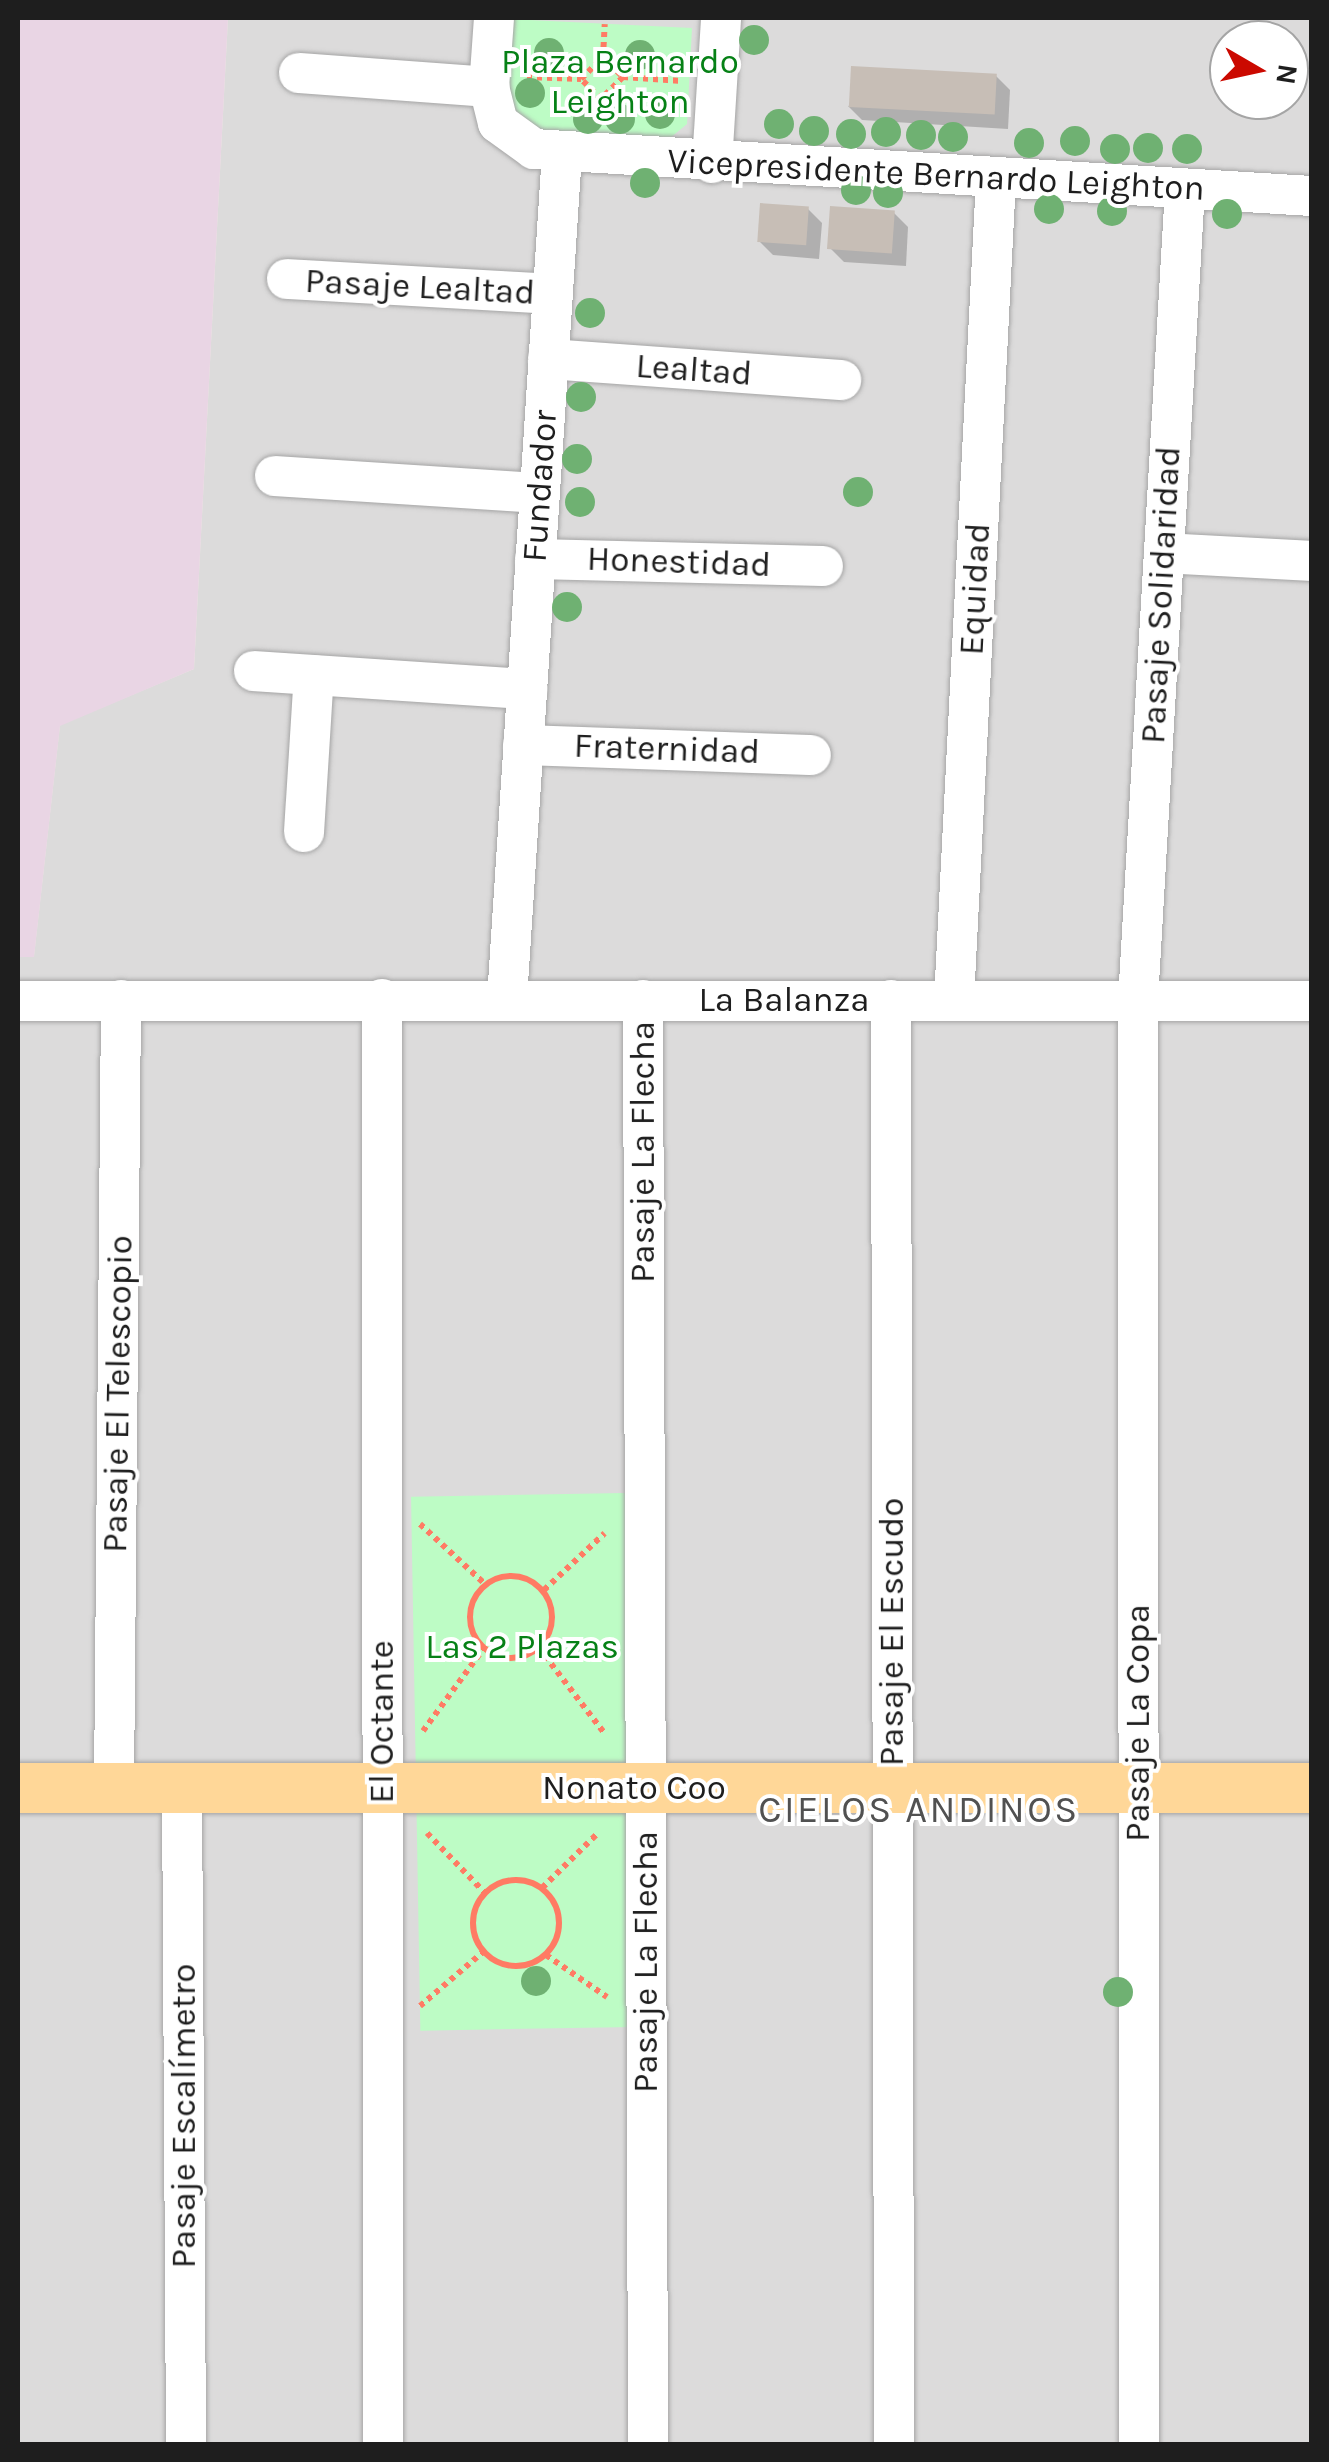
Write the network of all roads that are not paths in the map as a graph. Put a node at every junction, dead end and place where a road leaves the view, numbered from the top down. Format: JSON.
{"nodes":[{"id":1,"x":494,"y":18,"type":"edge"},
{"id":2,"x":721,"y":18,"type":"edge"},
{"id":3,"x":299,"y":73,"type":"dead end"},
{"id":4,"x":502,"y":82,"type":"junction"},
{"id":5,"x":562,"y":153,"type":"junction"},
{"id":6,"x":712,"y":163,"type":"junction"},
{"id":7,"x":996,"y":179,"type":"junction"},
{"id":8,"x":1185,"y":189,"type":"junction"},
{"id":9,"x":1312,"y":196,"type":"edge"},
{"id":10,"x":287,"y":279,"type":"dead end"},
{"id":11,"x":552,"y":294,"type":"junction"},
{"id":12,"x":548,"y":359,"type":"junction"},
{"id":13,"x":841,"y":380,"type":"dead end"},
{"id":14,"x":275,"y":476,"type":"dead end"},
{"id":15,"x":540,"y":493,"type":"junction"},
{"id":16,"x":1164,"y":553,"type":"junction"},
{"id":17,"x":535,"y":559,"type":"junction"},
{"id":18,"x":1312,"y":561,"type":"edge"},
{"id":19,"x":823,"y":566,"type":"dead end"},
{"id":20,"x":254,"y":671,"type":"dead end"},
{"id":21,"x":314,"y":676,"type":"junction"},
{"id":22,"x":527,"y":689,"type":"junction"},
{"id":23,"x":524,"y":744,"type":"junction"},
{"id":24,"x":811,"y":755,"type":"dead end"},
{"id":25,"x":304,"y":832,"type":"dead end"},
{"id":26,"x":382,"y":999,"type":"junction"},
{"id":27,"x":507,"y":999,"type":"junction"},
{"id":28,"x":18,"y":1000,"type":"edge"},
{"id":29,"x":122,"y":1000,"type":"junction"},
{"id":30,"x":642,"y":1000,"type":"junction"},
{"id":31,"x":891,"y":1000,"type":"junction"},
{"id":32,"x":954,"y":1000,"type":"junction"},
{"id":33,"x":1138,"y":1000,"type":"junction"},
{"id":34,"x":1312,"y":1001,"type":"edge"},
{"id":35,"x":18,"y":1788,"type":"edge"},
{"id":36,"x":114,"y":1788,"type":"junction"},
{"id":37,"x":182,"y":1788,"type":"junction"},
{"id":38,"x":383,"y":1788,"type":"junction"},
{"id":39,"x":646,"y":1788,"type":"junction"},
{"id":40,"x":892,"y":1788,"type":"junction"},
{"id":41,"x":1138,"y":1788,"type":"junction"},
{"id":42,"x":1312,"y":1788,"type":"edge"},
{"id":43,"x":186,"y":2444,"type":"edge"},
{"id":44,"x":383,"y":2444,"type":"edge"},
{"id":45,"x":648,"y":2444,"type":"edge"},
{"id":46,"x":894,"y":2444,"type":"edge"},
{"id":47,"x":1138,"y":2444,"type":"edge"}],
"edges":[{"from":1,"to":4,"type":"street"},
{"from":2,"to":6,"type":"street"},
{"from":3,"to":4,"type":"street"},
{"from":4,"to":5,"type":"street"},
{"from":5,"to":6,"type":"street","name":"Vicepresidente Bernardo Leighton"},
{"from":5,"to":11,"type":"street","name":"Fundador"},
{"from":6,"to":7,"type":"street","name":"Vicepresidente Bernardo Leighton"},
{"from":7,"to":8,"type":"street","name":"Vicepresidente Bernardo Leighton"},
{"from":7,"to":32,"type":"street","name":"Equidad"},
{"from":8,"to":9,"type":"street","name":"Vicepresidente Bernardo Leighton"},
{"from":8,"to":16,"type":"street","name":"Pasaje Solidaridad"},
{"from":10,"to":11,"type":"street","name":"Pasaje Lealtad"},
{"from":11,"to":12,"type":"street","name":"Fundador"},
{"from":12,"to":13,"type":"street","name":"Lealtad"},
{"from":12,"to":15,"type":"street","name":"Fundador"},
{"from":14,"to":15,"type":"street"},
{"from":15,"to":17,"type":"street","name":"Fundador"},
{"from":16,"to":18,"type":"street"},
{"from":16,"to":33,"type":"street","name":"Pasaje Solidaridad"},
{"from":17,"to":19,"type":"street","name":"Honestidad"},
{"from":17,"to":22,"type":"street","name":"Fundador"},
{"from":20,"to":21,"type":"street"},
{"from":21,"to":22,"type":"street"},
{"from":21,"to":25,"type":"street"},
{"from":22,"to":23,"type":"street","name":"Fundador"},
{"from":23,"to":24,"type":"street","name":"Fraternidad"},
{"from":23,"to":27,"type":"street","name":"Fundador"},
{"from":26,"to":27,"type":"street","name":"La Balanza"},
{"from":26,"to":29,"type":"street","name":"La Balanza"},
{"from":26,"to":38,"type":"street","name":"El Octante"},
{"from":27,"to":30,"type":"street","name":"La Balanza"},
{"from":28,"to":29,"type":"street","name":"La Balanza"},
{"from":29,"to":36,"type":"street","name":"Pasaje El Telescopio"},
{"from":30,"to":31,"type":"street","name":"La Balanza"},
{"from":30,"to":39,"type":"street","name":"Pasaje La Flecha"},
{"from":31,"to":32,"type":"street","name":"La Balanza"},
{"from":31,"to":40,"type":"street","name":"Pasaje El Escudo"},
{"from":32,"to":33,"type":"street","name":"La Balanza"},
{"from":33,"to":34,"type":"street","name":"La Balanza"},
{"from":33,"to":41,"type":"street","name":"Pasaje La Copa"},
{"from":35,"to":36,"type":"main road","name":"Nonato Coo"},
{"from":36,"to":37,"type":"main road","name":"Nonato Coo"},
{"from":37,"to":38,"type":"main road","name":"Nonato Coo"},
{"from":37,"to":43,"type":"street","name":"Pasaje Escalímetro"},
{"from":38,"to":39,"type":"main road","name":"Nonato Coo"},
{"from":38,"to":44,"type":"street","name":"El Octante"},
{"from":39,"to":40,"type":"main road","name":"Nonato Coo"},
{"from":39,"to":45,"type":"street","name":"Pasaje La Flecha"},
{"from":40,"to":41,"type":"main road","name":"Nonato Coo"},
{"from":40,"to":46,"type":"street","name":"Pasaje El Escudo"},
{"from":41,"to":42,"type":"main road","name":"Nonato Coo"},
{"from":41,"to":47,"type":"street","name":"Pasaje La Copa"}]}
